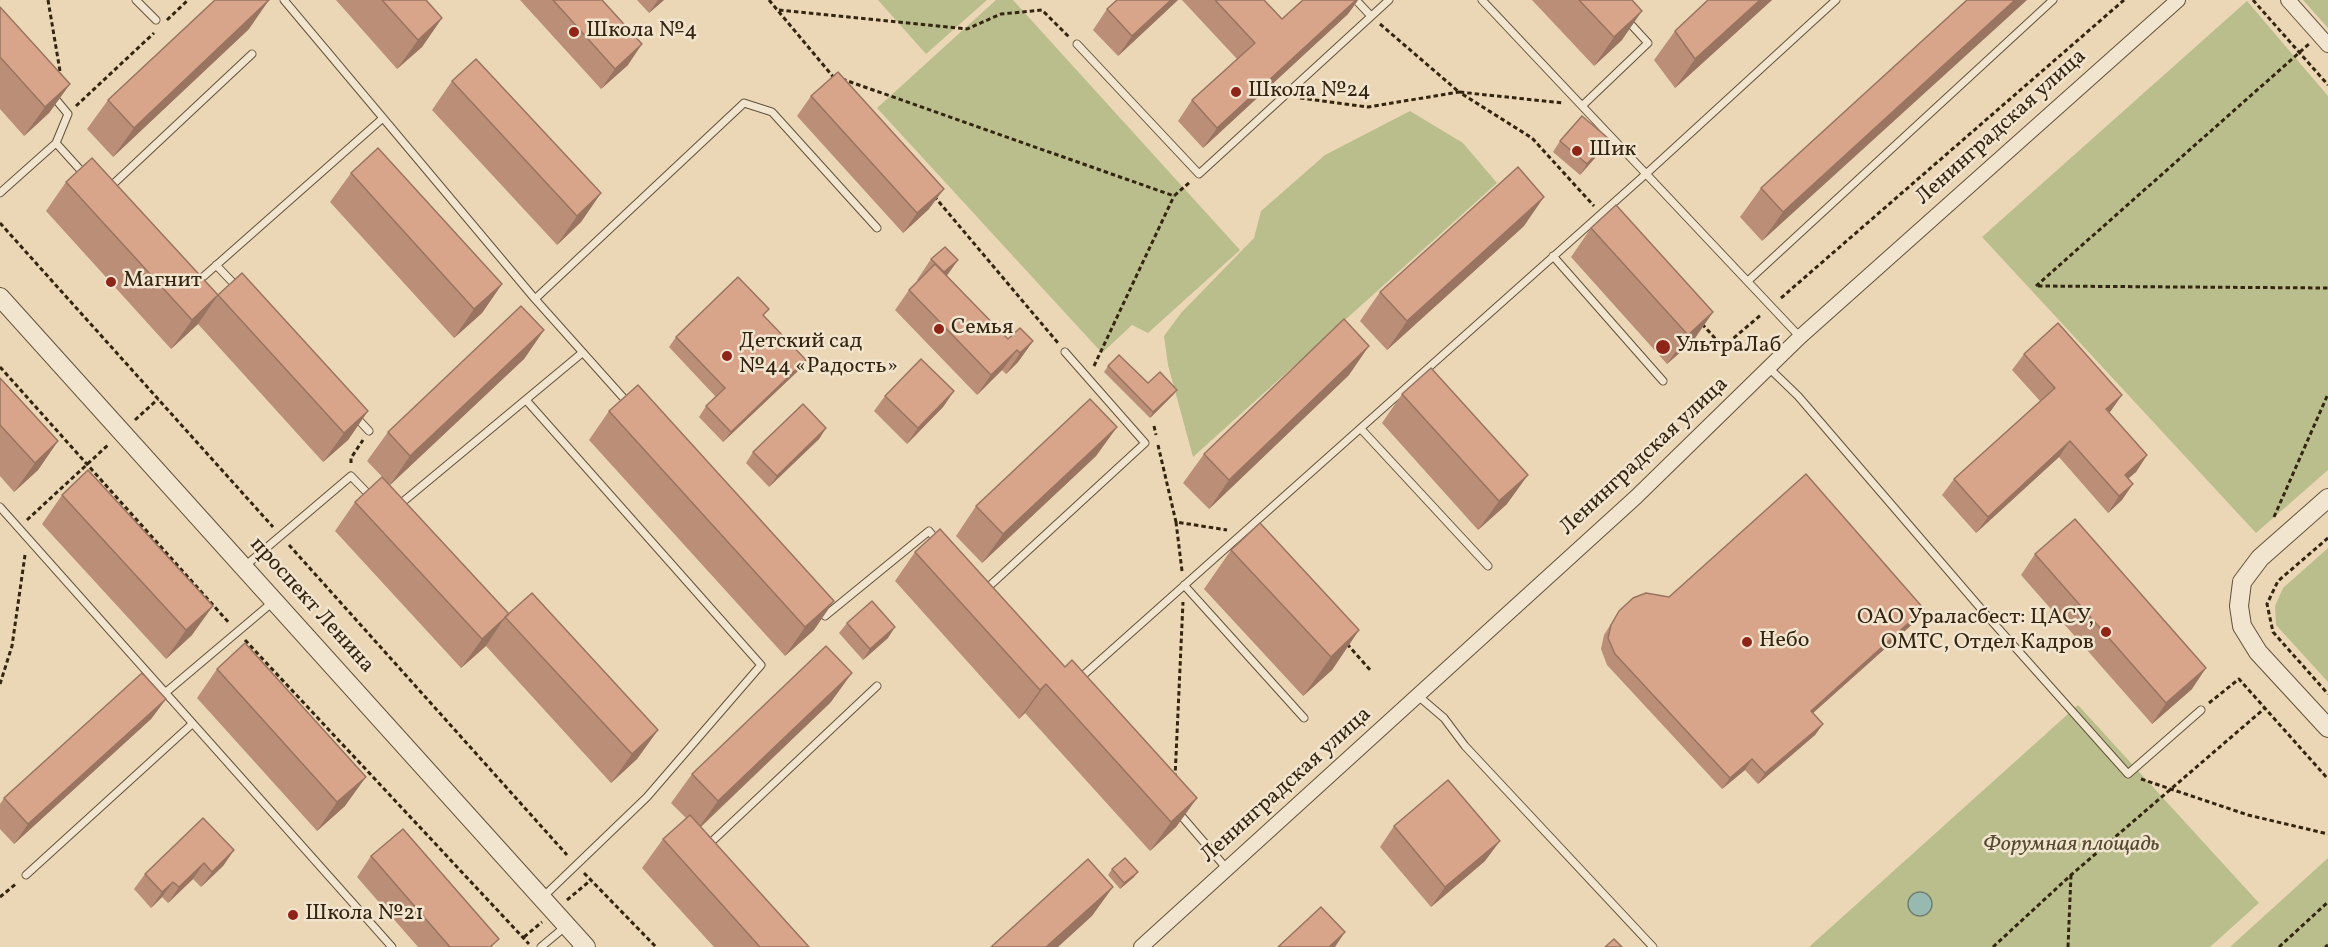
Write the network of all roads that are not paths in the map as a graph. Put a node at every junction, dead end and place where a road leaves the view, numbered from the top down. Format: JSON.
{"nodes":[{"id":1,"x":136,"y":0,"type":"edge"},
{"id":2,"x":284,"y":0,"type":"edge"},
{"id":3,"x":1356,"y":0,"type":"edge"},
{"id":4,"x":1389,"y":0,"type":"edge"},
{"id":5,"x":1482,"y":0,"type":"edge"},
{"id":6,"x":1836,"y":0,"type":"edge"},
{"id":7,"x":2053,"y":0,"type":"edge"},
{"id":8,"x":2178,"y":0,"type":"edge"},
{"id":9,"x":2288,"y":0,"type":"edge"},
{"id":10,"x":1617,"y":9,"type":"edge"},
{"id":11,"x":1371,"y":16,"type":"junction"},
{"id":12,"x":159,"y":22,"type":"road end"},
{"id":13,"x":2324,"y":40,"type":"edge"},
{"id":14,"x":1077,"y":44,"type":"road end"},
{"id":15,"x":252,"y":54,"type":"dead end"},
{"id":16,"x":45,"y":86,"type":"edge"},
{"id":17,"x":1582,"y":105,"type":"junction"},
{"id":18,"x":383,"y":118,"type":"junction"},
{"id":19,"x":56,"y":143,"type":"junction"},
{"id":20,"x":1647,"y":173,"type":"junction"},
{"id":21,"x":87,"y":177,"type":"edge"},
{"id":22,"x":0,"y":193,"type":"edge"},
{"id":23,"x":102,"y":194,"type":"edge"},
{"id":24,"x":877,"y":228,"type":"dead end"},
{"id":25,"x":1553,"y":256,"type":"junction"},
{"id":26,"x":216,"y":265,"type":"junction"},
{"id":27,"x":1749,"y":280,"type":"junction"},
{"id":28,"x":188,"y":290,"type":"edge"},
{"id":29,"x":240,"y":291,"type":"edge"},
{"id":30,"x":0,"y":297,"type":"edge"},
{"id":31,"x":535,"y":298,"type":"junction"},
{"id":32,"x":1800,"y":337,"type":"junction"},
{"id":33,"x":1065,"y":352,"type":"road end"},
{"id":34,"x":582,"y":353,"type":"junction"},
{"id":35,"x":1770,"y":369,"type":"junction"},
{"id":36,"x":1663,"y":381,"type":"dead end"},
{"id":37,"x":526,"y":400,"type":"junction"},
{"id":38,"x":631,"y":405,"type":"edge"},
{"id":39,"x":353,"y":414,"type":"edge"},
{"id":40,"x":1361,"y":429,"type":"junction"},
{"id":41,"x":369,"y":431,"type":"road end"},
{"id":42,"x":2328,"y":498,"type":"edge"},
{"id":43,"x":380,"y":506,"type":"edge"},
{"id":44,"x":0,"y":507,"type":"edge"},
{"id":45,"x":387,"y":514,"type":"edge"},
{"id":46,"x":944,"y":548,"type":"edge"},
{"id":47,"x":1488,"y":566,"type":"dead end"},
{"id":48,"x":243,"y":567,"type":"junction"},
{"id":49,"x":974,"y":584,"type":"edge"},
{"id":50,"x":1184,"y":585,"type":"junction"},
{"id":51,"x":982,"y":592,"type":"junction"},
{"id":52,"x":809,"y":598,"type":"edge"},
{"id":53,"x":274,"y":601,"type":"junction"},
{"id":54,"x":990,"y":601,"type":"edge"},
{"id":55,"x":877,"y":686,"type":"dead end"},
{"id":56,"x":1068,"y":689,"type":"edge"},
{"id":57,"x":165,"y":693,"type":"junction"},
{"id":58,"x":1417,"y":695,"type":"junction"},
{"id":59,"x":2201,"y":710,"type":"road end"},
{"id":60,"x":1304,"y":718,"type":"dead end"},
{"id":61,"x":192,"y":724,"type":"junction"},
{"id":62,"x":2328,"y":728,"type":"edge"},
{"id":63,"x":1173,"y":807,"type":"edge"},
{"id":64,"x":701,"y":851,"type":"edge"},
{"id":65,"x":1227,"y":869,"type":"junction"},
{"id":66,"x":26,"y":875,"type":"road end"},
{"id":67,"x":541,"y":898,"type":"junction"},
{"id":68,"x":566,"y":926,"type":"junction"},
{"id":69,"x":392,"y":947,"type":"edge"},
{"id":70,"x":542,"y":947,"type":"edge"},
{"id":71,"x":585,"y":947,"type":"edge"},
{"id":72,"x":1141,"y":947,"type":"edge"},
{"id":73,"x":1653,"y":947,"type":"edge"}],
"edges":[{"from":1,"to":12,"type":"lane"},
{"from":2,"to":18,"type":"lane"},
{"from":3,"to":11,"type":"lane"},
{"from":4,"to":11,"type":"lane"},
{"from":5,"to":17,"type":"lane"},
{"from":6,"to":20,"type":"lane"},
{"from":7,"to":27,"type":"lane"},
{"from":8,"to":32,"type":"street","name":"Ленинградская улица"},
{"from":9,"to":13,"type":"street"},
{"from":10,"to":17,"type":"lane"},
{"from":11,"to":14,"type":"lane"},
{"from":15,"to":23,"type":"lane"},
{"from":16,"to":19,"type":"lane"},
{"from":17,"to":20,"type":"lane"},
{"from":18,"to":26,"type":"lane"},
{"from":18,"to":31,"type":"lane"},
{"from":19,"to":21,"type":"lane"},
{"from":19,"to":22,"type":"lane"},
{"from":20,"to":25,"type":"lane"},
{"from":20,"to":27,"type":"lane"},
{"from":24,"to":31,"type":"lane"},
{"from":25,"to":36,"type":"lane"},
{"from":25,"to":40,"type":"lane"},
{"from":26,"to":28,"type":"lane"},
{"from":26,"to":29,"type":"lane"},
{"from":27,"to":32,"type":"lane"},
{"from":30,"to":48,"type":"street","name":"проспект Ленина"},
{"from":31,"to":34,"type":"lane"},
{"from":32,"to":35,"type":"street","name":"Ленинградская улица"},
{"from":33,"to":51,"type":"lane"},
{"from":34,"to":37,"type":"lane"},
{"from":34,"to":38,"type":"lane"},
{"from":35,"to":58,"type":"street","name":"Ленинградская улица"},
{"from":35,"to":59,"type":"lane"},
{"from":37,"to":45,"type":"lane"},
{"from":37,"to":67,"type":"lane"},
{"from":39,"to":41,"type":"lane"},
{"from":40,"to":47,"type":"lane"},
{"from":40,"to":50,"type":"lane"},
{"from":42,"to":62,"type":"street"},
{"from":43,"to":48,"type":"lane"},
{"from":44,"to":57,"type":"lane"},
{"from":46,"to":52,"type":"lane"},
{"from":48,"to":53,"type":"street","name":"проспект Ленина"},
{"from":49,"to":51,"type":"lane"},
{"from":50,"to":56,"type":"lane"},
{"from":50,"to":60,"type":"lane"},
{"from":51,"to":54,"type":"lane"},
{"from":53,"to":57,"type":"lane"},
{"from":53,"to":67,"type":"street","name":"проспект Ленина"},
{"from":55,"to":64,"type":"lane"},
{"from":57,"to":61,"type":"lane"},
{"from":58,"to":65,"type":"street","name":"Ленинградская улица"},
{"from":58,"to":73,"type":"lane"},
{"from":61,"to":66,"type":"lane"},
{"from":61,"to":69,"type":"lane"},
{"from":63,"to":65,"type":"lane"},
{"from":65,"to":72,"type":"street","name":"Ленинградская улица"},
{"from":67,"to":68,"type":"street","name":"проспект Ленина"},
{"from":68,"to":70,"type":"lane"},
{"from":68,"to":71,"type":"street","name":"проспект Ленина"}]}
